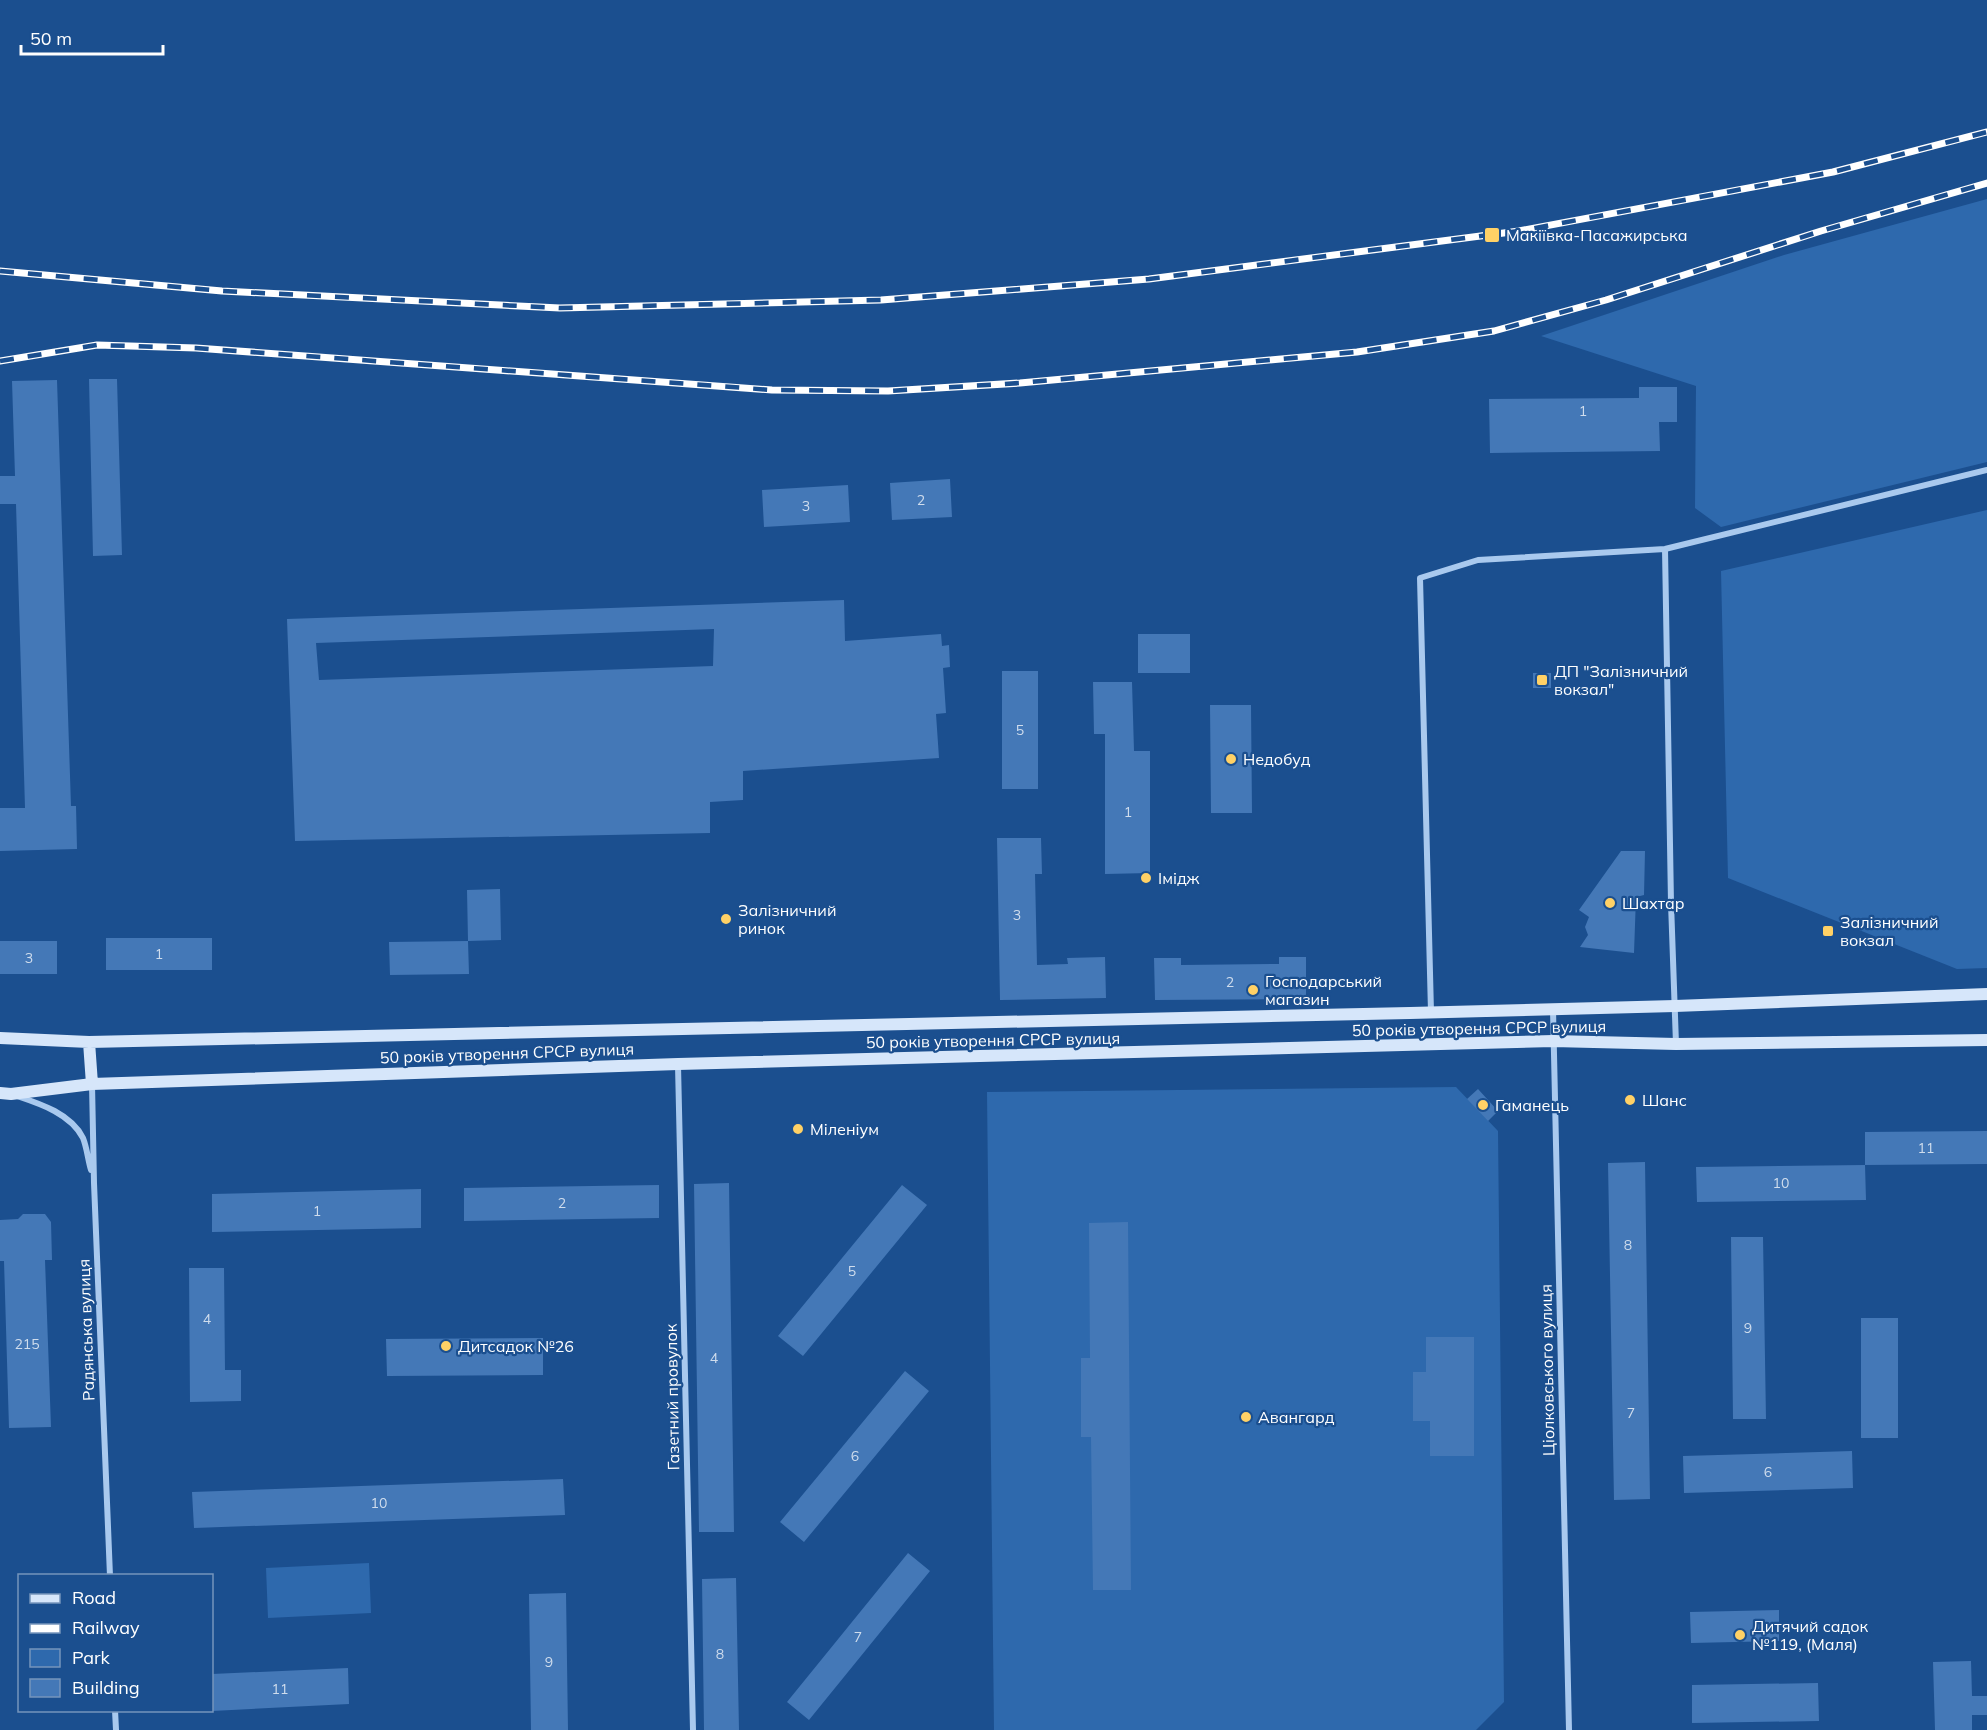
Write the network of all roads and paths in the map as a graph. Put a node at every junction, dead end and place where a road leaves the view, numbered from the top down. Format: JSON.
{"nodes":[{"id":1,"x":1987,"y":470,"type":"edge"},
{"id":2,"x":1665,"y":549,"type":"junction"},
{"id":3,"x":1987,"y":994,"type":"edge"},
{"id":4,"x":1675,"y":1006,"type":"junction"},
{"id":5,"x":1553,"y":1009,"type":"junction"},
{"id":6,"x":1431,"y":1012,"type":"junction"},
{"id":7,"x":0,"y":1038,"type":"edge"},
{"id":8,"x":1987,"y":1040,"type":"edge"},
{"id":9,"x":1553,"y":1041,"type":"junction"},
{"id":10,"x":89,"y":1042,"type":"junction"},
{"id":11,"x":1676,"y":1044,"type":"junction"},
{"id":12,"x":678,"y":1064,"type":"junction"},
{"id":13,"x":92,"y":1084,"type":"junction"},
{"id":14,"x":5,"y":1094,"type":"edge"},
{"id":15,"x":94,"y":1183,"type":"junction"},
{"id":16,"x":110,"y":1574,"type":"edge"},
{"id":17,"x":115,"y":1712,"type":"edge"},
{"id":18,"x":116,"y":1730,"type":"edge"},
{"id":19,"x":693,"y":1730,"type":"edge"},
{"id":20,"x":1569,"y":1730,"type":"edge"}],
"edges":[{"from":1,"to":2,"type":"street"},
{"from":2,"to":4,"type":"street"},
{"from":2,"to":6,"type":"street"},
{"from":3,"to":4,"type":"main road","name":"50 років утворення СРСР вулиця"},
{"from":4,"to":5,"type":"main road","name":"50 років утворення СРСР вулиця"},
{"from":4,"to":11,"type":"street"},
{"from":5,"to":6,"type":"main road","name":"50 років утворення СРСР вулиця"},
{"from":5,"to":9,"type":"street","name":"Ціолковського вулиця"},
{"from":6,"to":10,"type":"main road","name":"50 років утворення СРСР вулиця"},
{"from":7,"to":10,"type":"main road","name":"50 років утворення СРСР вулиця"},
{"from":8,"to":11,"type":"main road","name":"50 років утворення СРСР вулиця"},
{"from":9,"to":11,"type":"main road","name":"50 років утворення СРСР вулиця"},
{"from":9,"to":12,"type":"main road","name":"50 років утворення СРСР вулиця"},
{"from":9,"to":20,"type":"street","name":"Ціолковського вулиця"},
{"from":10,"to":13,"type":"main road"},
{"from":12,"to":13,"type":"main road","name":"50 років утворення СРСР вулиця"},
{"from":12,"to":19,"type":"street","name":"Газетний провулок"},
{"from":13,"to":14,"type":"main road","name":"50 років утворення СРСР вулиця"},
{"from":13,"to":15,"type":"street","name":"Радянська вулиця"},
{"from":14,"to":15,"type":"street"},
{"from":15,"to":16,"type":"street","name":"Радянська вулиця"},
{"from":17,"to":18,"type":"street"}]}
